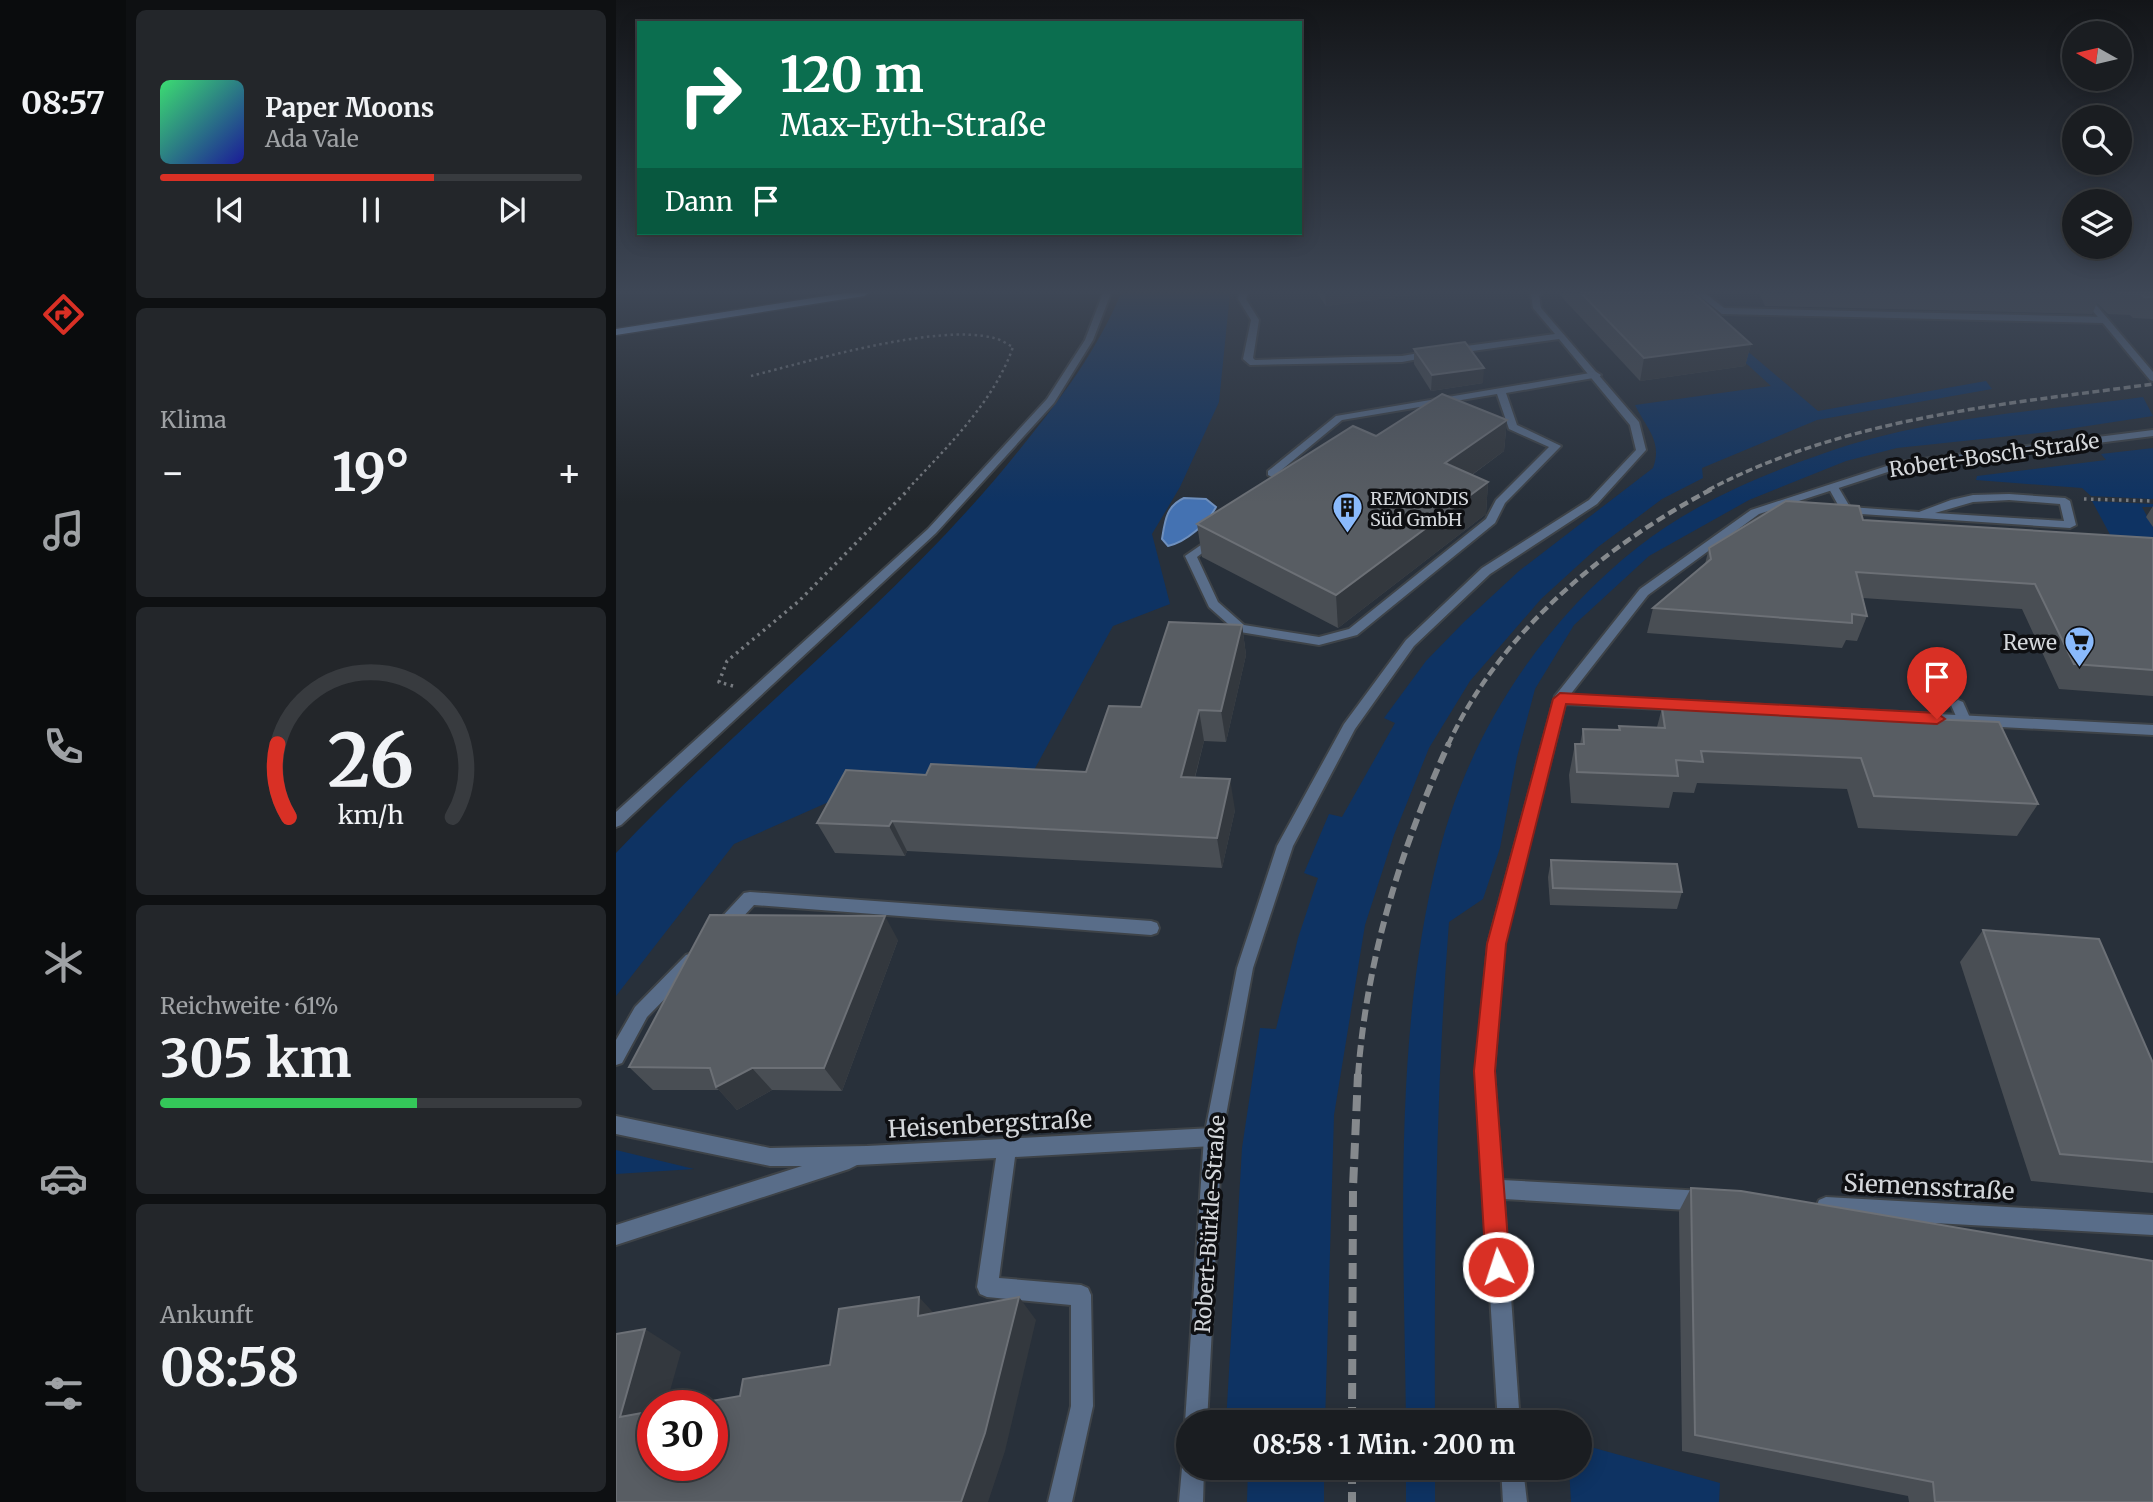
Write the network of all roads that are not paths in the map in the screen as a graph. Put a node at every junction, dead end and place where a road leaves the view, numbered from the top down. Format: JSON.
{"nodes":[{"id":1,"x":1075,"y":363,"type":"edge"},
{"id":2,"x":1586,"y":363,"type":"edge"},
{"id":3,"x":1596,"y":375,"type":"junction"},
{"id":4,"x":1501,"y":392,"type":"junction"},
{"id":5,"x":2153,"y":433,"type":"edge"},
{"id":6,"x":1833,"y":487,"type":"junction"},
{"id":7,"x":1284,"y":491,"type":"edge"},
{"id":8,"x":1920,"y":515,"type":"junction"},
{"id":9,"x":1229,"y":528,"type":"edge"},
{"id":10,"x":1560,"y":699,"type":"junction"},
{"id":11,"x":1958,"y":705,"type":"dead end"},
{"id":12,"x":1964,"y":720,"type":"junction"},
{"id":13,"x":2153,"y":730,"type":"edge"},
{"id":14,"x":616,"y":821,"type":"edge"},
{"id":15,"x":1151,"y":928,"type":"dead end"},
{"id":16,"x":616,"y":1057,"type":"edge"},
{"id":17,"x":616,"y":1125,"type":"edge"},
{"id":18,"x":1213,"y":1137,"type":"junction"},
{"id":19,"x":1007,"y":1146,"type":"junction"},
{"id":20,"x":867,"y":1155,"type":"junction"},
{"id":21,"x":1493,"y":1189,"type":"junction"},
{"id":22,"x":1726,"y":1202,"type":"edge"},
{"id":23,"x":1809,"y":1207,"type":"edge"},
{"id":24,"x":2153,"y":1225,"type":"edge"},
{"id":25,"x":616,"y":1235,"type":"edge"},
{"id":26,"x":1197,"y":1410,"type":"edge"},
{"id":27,"x":1508,"y":1410,"type":"edge"},
{"id":28,"x":1192,"y":1480,"type":"edge"},
{"id":29,"x":1513,"y":1480,"type":"edge"},
{"id":30,"x":1060,"y":1502,"type":"edge"},
{"id":31,"x":1191,"y":1502,"type":"edge"},
{"id":32,"x":1515,"y":1502,"type":"edge"}],
"edges":[{"from":1,"to":14,"type":"street"},
{"from":2,"to":3,"type":"street","name":"Robert-Bürkle-Straße"},
{"from":3,"to":4,"type":"street"},
{"from":3,"to":18,"type":"street","name":"Robert-Bürkle-Straße"},
{"from":4,"to":7,"type":"street"},
{"from":4,"to":9,"type":"street"},
{"from":5,"to":6,"type":"street","name":"Robert-Bosch-Straße"},
{"from":6,"to":8,"type":"street"},
{"from":6,"to":10,"type":"street","name":"Robert-Bosch-Straße"},
{"from":8,"to":8,"type":"street"},
{"from":10,"to":12,"type":"street"},
{"from":10,"to":21,"type":"street","name":"Robert-Bosch-Straße"},
{"from":11,"to":12,"type":"street"},
{"from":12,"to":13,"type":"street"},
{"from":15,"to":16,"type":"street"},
{"from":17,"to":20,"type":"street","name":"Heisenbergstraße"},
{"from":18,"to":19,"type":"street","name":"Heisenbergstraße"},
{"from":18,"to":26,"type":"street","name":"Robert-Bürkle-Straße"},
{"from":19,"to":20,"type":"street","name":"Heisenbergstraße"},
{"from":19,"to":30,"type":"street"},
{"from":20,"to":25,"type":"street"},
{"from":21,"to":22,"type":"street"},
{"from":21,"to":27,"type":"street","name":"Robert-Bosch-Straße"},
{"from":23,"to":24,"type":"street","name":"Siemensstraße"},
{"from":28,"to":31,"type":"street"},
{"from":29,"to":32,"type":"street"}]}
